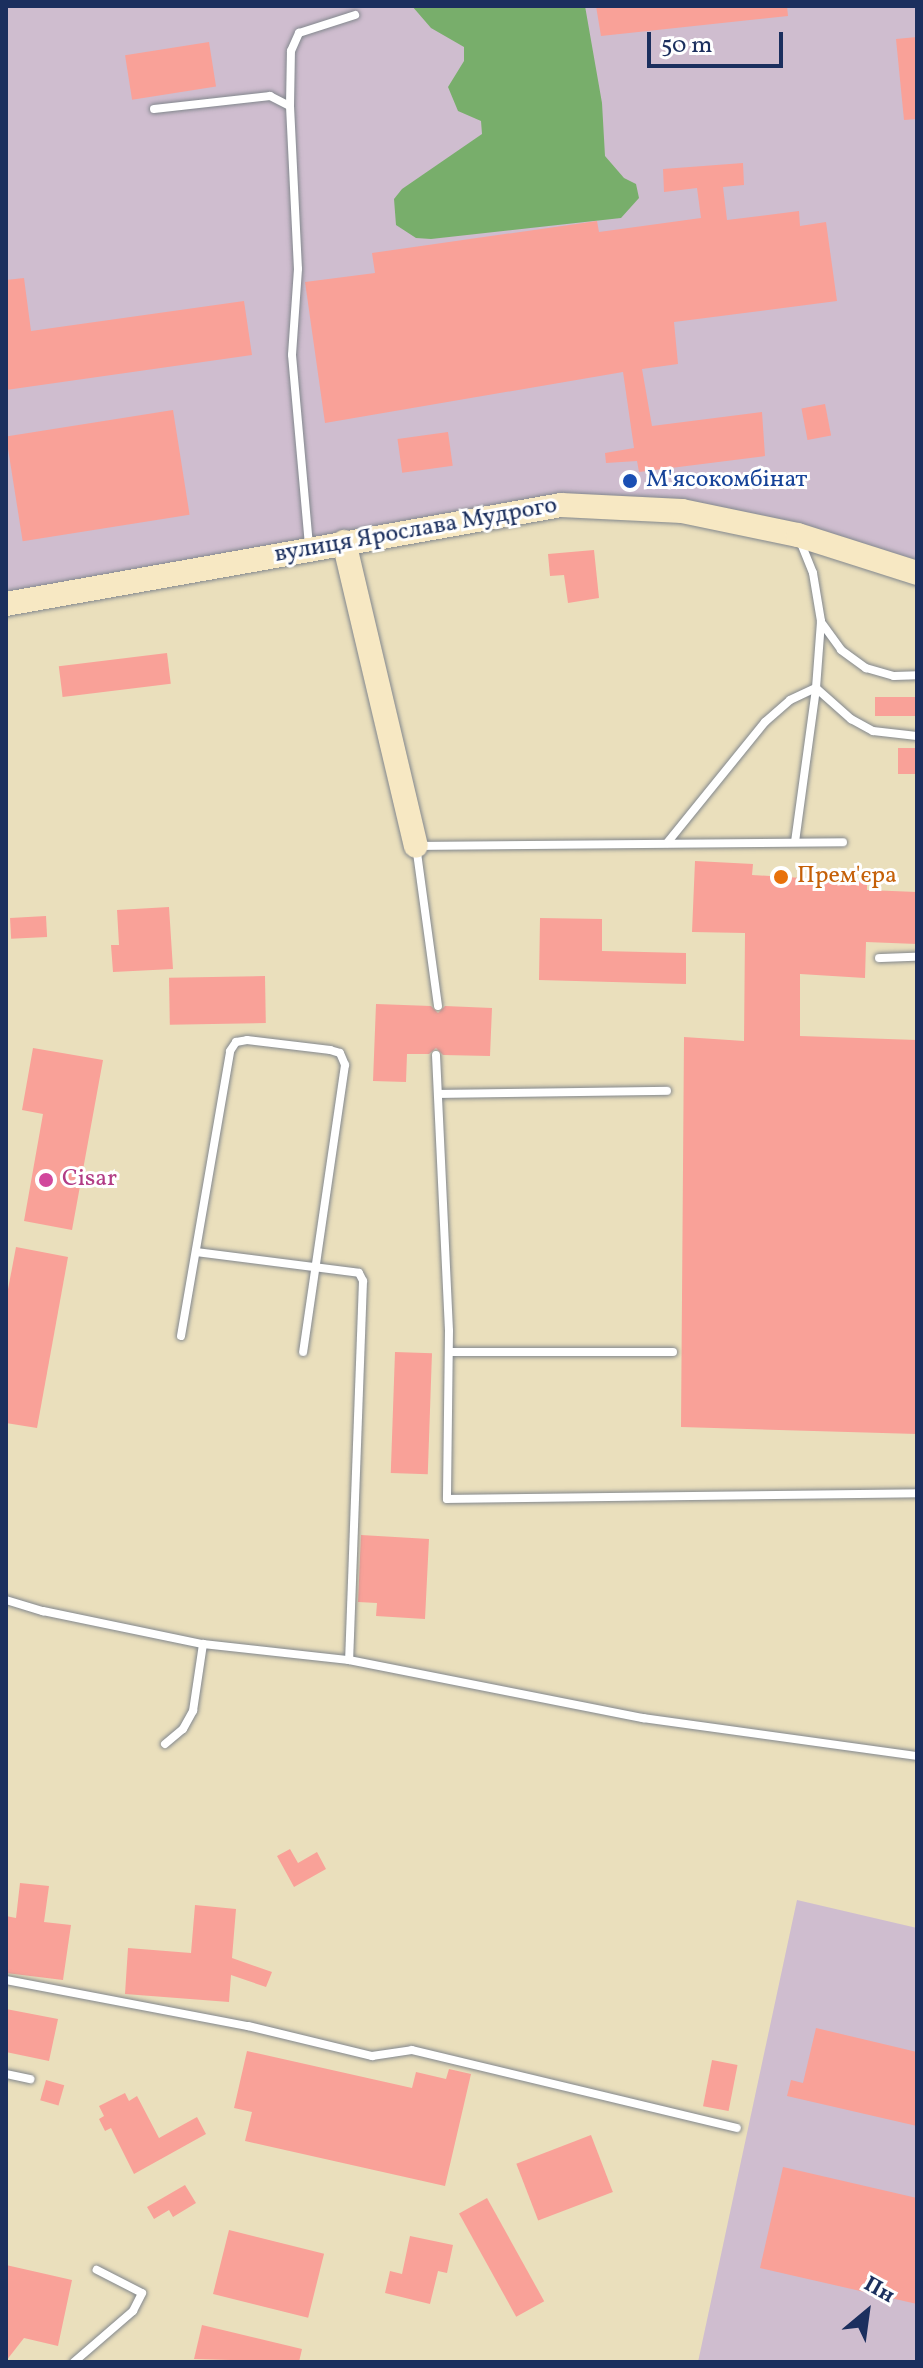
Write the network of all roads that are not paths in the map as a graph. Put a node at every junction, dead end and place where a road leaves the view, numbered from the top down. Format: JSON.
{"nodes":[{"id":1,"x":355,"y":15,"type":"dead end"},
{"id":2,"x":290,"y":106,"type":"junction"},
{"id":3,"x":154,"y":109,"type":"dead end"},
{"id":4,"x":798,"y":535,"type":"junction"},
{"id":5,"x":344,"y":542,"type":"junction"},
{"id":6,"x":309,"y":548,"type":"junction"},
{"id":7,"x":917,"y":573,"type":"edge"},
{"id":8,"x":6,"y":604,"type":"edge"},
{"id":9,"x":821,"y":621,"type":"junction"},
{"id":10,"x":917,"y":675,"type":"edge"},
{"id":11,"x":816,"y":688,"type":"junction"},
{"id":12,"x":917,"y":736,"type":"edge"},
{"id":13,"x":795,"y":842,"type":"junction"},
{"id":14,"x":843,"y":842,"type":"dead end"},
{"id":15,"x":667,"y":843,"type":"junction"},
{"id":16,"x":416,"y":846,"type":"junction"},
{"id":17,"x":917,"y":957,"type":"edge"},
{"id":18,"x":879,"y":958,"type":"dead end"},
{"id":19,"x":438,"y":1006,"type":"dead end"},
{"id":20,"x":436,"y":1055,"type":"dead end"},
{"id":21,"x":667,"y":1091,"type":"dead end"},
{"id":22,"x":439,"y":1094,"type":"junction"},
{"id":23,"x":196,"y":1252,"type":"junction"},
{"id":24,"x":313,"y":1268,"type":"junction"},
{"id":25,"x":181,"y":1336,"type":"dead end"},
{"id":26,"x":303,"y":1352,"type":"dead end"},
{"id":27,"x":449,"y":1352,"type":"junction"},
{"id":28,"x":673,"y":1352,"type":"dead end"},
{"id":29,"x":917,"y":1493,"type":"edge"},
{"id":30,"x":6,"y":1600,"type":"edge"},
{"id":31,"x":203,"y":1644,"type":"junction"},
{"id":32,"x":349,"y":1660,"type":"junction"},
{"id":33,"x":165,"y":1744,"type":"dead end"},
{"id":34,"x":917,"y":1756,"type":"edge"},
{"id":35,"x":6,"y":1980,"type":"edge"},
{"id":36,"x":6,"y":2074,"type":"edge"},
{"id":37,"x":30,"y":2079,"type":"dead end"},
{"id":38,"x":737,"y":2128,"type":"dead end"},
{"id":39,"x":97,"y":2270,"type":"dead end"},
{"id":40,"x":74,"y":2362,"type":"edge"}],
"edges":[{"from":1,"to":2,"type":"lane"},
{"from":2,"to":3,"type":"lane"},
{"from":2,"to":6,"type":"lane"},
{"from":4,"to":5,"type":"main road","name":"вулиця Ярослава Мудрого"},
{"from":4,"to":7,"type":"main road","name":"вулиця Ярослава Мудрого"},
{"from":4,"to":9,"type":"lane"},
{"from":5,"to":6,"type":"main road","name":"вулиця Ярослава Мудрого"},
{"from":5,"to":16,"type":"main road"},
{"from":6,"to":8,"type":"main road","name":"вулиця Ярослава Мудрого"},
{"from":9,"to":10,"type":"lane"},
{"from":9,"to":11,"type":"lane"},
{"from":11,"to":12,"type":"lane"},
{"from":11,"to":13,"type":"lane"},
{"from":11,"to":15,"type":"lane"},
{"from":13,"to":14,"type":"lane"},
{"from":13,"to":15,"type":"lane"},
{"from":15,"to":16,"type":"lane"},
{"from":16,"to":19,"type":"lane"},
{"from":17,"to":18,"type":"lane"},
{"from":20,"to":22,"type":"lane"},
{"from":21,"to":22,"type":"lane"},
{"from":22,"to":27,"type":"lane"},
{"from":23,"to":24,"type":"lane"},
{"from":23,"to":24,"type":"lane"},
{"from":23,"to":25,"type":"lane"},
{"from":24,"to":26,"type":"lane"},
{"from":24,"to":32,"type":"lane"},
{"from":27,"to":28,"type":"lane"},
{"from":27,"to":29,"type":"lane"},
{"from":30,"to":31,"type":"lane"},
{"from":31,"to":32,"type":"lane"},
{"from":31,"to":33,"type":"lane"},
{"from":32,"to":34,"type":"lane"},
{"from":35,"to":38,"type":"lane"},
{"from":36,"to":37,"type":"lane"},
{"from":39,"to":40,"type":"lane"}]}
